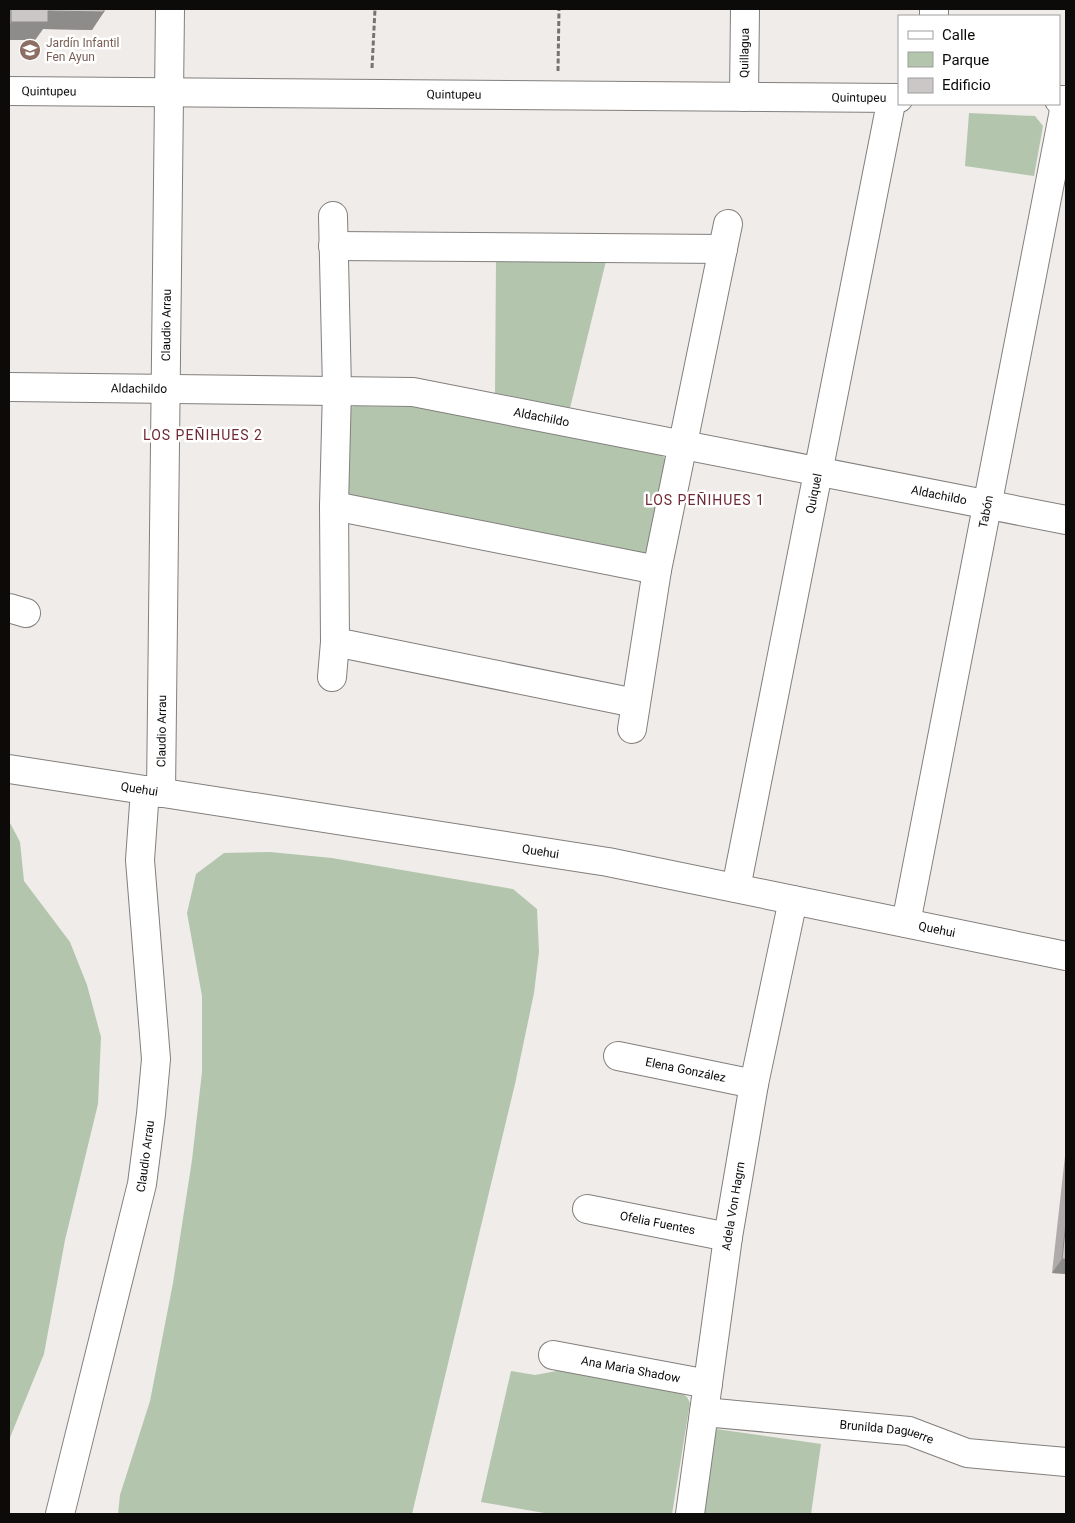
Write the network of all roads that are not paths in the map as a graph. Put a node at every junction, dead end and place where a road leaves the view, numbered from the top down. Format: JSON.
{"nodes":[{"id":1,"x":170,"y":9,"type":"edge"},
{"id":2,"x":744,"y":9,"type":"edge"},
{"id":3,"x":9,"y":91,"type":"edge"},
{"id":4,"x":169,"y":92,"type":"junction"},
{"id":5,"x":744,"y":97,"type":"junction"},
{"id":6,"x":896,"y":98,"type":"edge"},
{"id":7,"x":1064,"y":100,"type":"edge"},
{"id":8,"x":333,"y":216,"type":"dead end"},
{"id":9,"x":333,"y":246,"type":"junction"},
{"id":10,"x":9,"y":387,"type":"edge"},
{"id":11,"x":166,"y":389,"type":"junction"},
{"id":12,"x":337,"y":389,"type":"junction"},
{"id":13,"x":683,"y":444,"type":"junction"},
{"id":14,"x":818,"y":471,"type":"junction"},
{"id":15,"x":334,"y":506,"type":"junction"},
{"id":16,"x":986,"y":506,"type":"junction"},
{"id":17,"x":1066,"y":520,"type":"edge"},
{"id":18,"x":657,"y":570,"type":"junction"},
{"id":19,"x":335,"y":642,"type":"junction"},
{"id":20,"x":332,"y":677,"type":"dead end"},
{"id":21,"x":9,"y":769,"type":"edge"},
{"id":22,"x":153,"y":792,"type":"junction"},
{"id":23,"x":736,"y":888,"type":"junction"},
{"id":24,"x":793,"y":900,"type":"junction"},
{"id":25,"x":906,"y":923,"type":"junction"},
{"id":26,"x":1066,"y":956,"type":"edge"},
{"id":27,"x":618,"y":1056,"type":"dead end"},
{"id":28,"x":754,"y":1084,"type":"junction"},
{"id":29,"x":587,"y":1209,"type":"dead end"},
{"id":30,"x":728,"y":1236,"type":"junction"},
{"id":31,"x":553,"y":1355,"type":"dead end"},
{"id":32,"x":708,"y":1384,"type":"junction"},
{"id":33,"x":704,"y":1412,"type":"junction"},
{"id":34,"x":1066,"y":1462,"type":"edge"},
{"id":35,"x":60,"y":1514,"type":"edge"},
{"id":36,"x":690,"y":1514,"type":"edge"}],
"edges":[{"from":1,"to":4,"type":"street","name":"Claudio Arrau"},
{"from":2,"to":5,"type":"street","name":"Quillagua"},
{"from":3,"to":4,"type":"street","name":"Quintupeu"},
{"from":4,"to":5,"type":"street","name":"Quintupeu"},
{"from":4,"to":11,"type":"street","name":"Claudio Arrau"},
{"from":5,"to":6,"type":"street","name":"Quintupeu"},
{"from":6,"to":14,"type":"street","name":"Quiquel"},
{"from":7,"to":16,"type":"street","name":"Tabón"},
{"from":8,"to":9,"type":"street"},
{"from":9,"to":12,"type":"street"},
{"from":9,"to":13,"type":"street"},
{"from":10,"to":11,"type":"street","name":"Aldachildo"},
{"from":11,"to":12,"type":"street","name":"Aldachildo"},
{"from":11,"to":22,"type":"street","name":"Claudio Arrau"},
{"from":12,"to":13,"type":"street","name":"Aldachildo"},
{"from":12,"to":15,"type":"street"},
{"from":13,"to":14,"type":"street","name":"Aldachildo"},
{"from":13,"to":18,"type":"street"},
{"from":14,"to":16,"type":"street","name":"Aldachildo"},
{"from":14,"to":23,"type":"street","name":"Quiquel"},
{"from":15,"to":18,"type":"street"},
{"from":15,"to":19,"type":"street"},
{"from":16,"to":17,"type":"street","name":"Aldachildo"},
{"from":16,"to":25,"type":"street","name":"Tabón"},
{"from":18,"to":19,"type":"street"},
{"from":19,"to":20,"type":"street"},
{"from":21,"to":22,"type":"street","name":"Quehui"},
{"from":22,"to":23,"type":"street","name":"Quehui"},
{"from":22,"to":35,"type":"street","name":"Claudio Arrau"},
{"from":23,"to":24,"type":"street","name":"Quehui"},
{"from":24,"to":25,"type":"street","name":"Quehui"},
{"from":24,"to":28,"type":"street","name":"Adela Von Hagrn"},
{"from":25,"to":26,"type":"street","name":"Quehui"},
{"from":27,"to":28,"type":"street","name":"Elena González"},
{"from":28,"to":30,"type":"street","name":"Adela Von Hagrn"},
{"from":29,"to":30,"type":"street","name":"Ofelia Fuentes"},
{"from":30,"to":32,"type":"street","name":"Adela Von Hagrn"},
{"from":31,"to":32,"type":"street","name":"Ana Maria Shadow"},
{"from":32,"to":33,"type":"street","name":"Adela Von Hagrn"},
{"from":33,"to":34,"type":"street","name":"Brunilda Daguerre"},
{"from":33,"to":36,"type":"street","name":"Adela Von Hagrn"}]}
